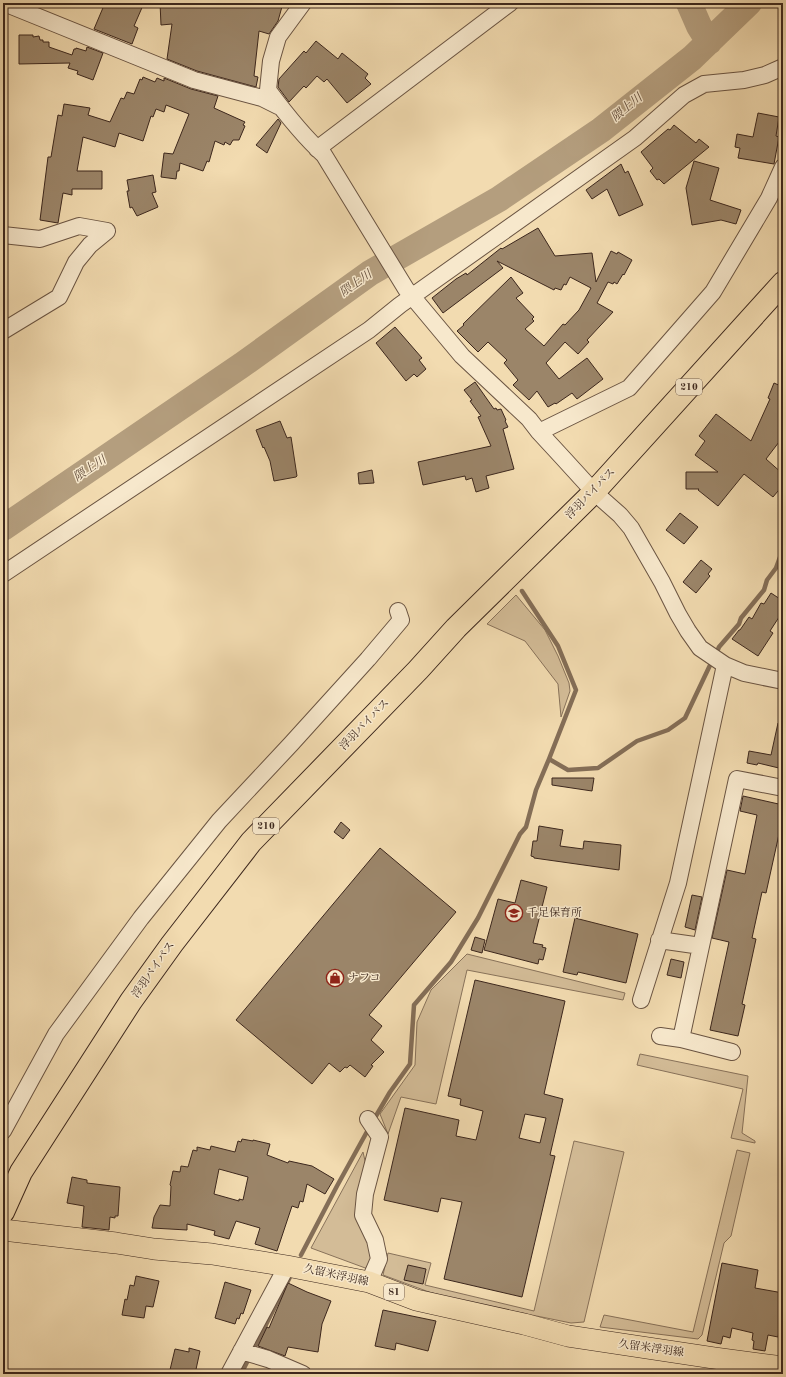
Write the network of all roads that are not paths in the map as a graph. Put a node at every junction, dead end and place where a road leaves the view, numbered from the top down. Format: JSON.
{"nodes":[{"id":1,"x":4,"y":3,"type":"edge"},
{"id":2,"x":303,"y":3,"type":"edge"},
{"id":3,"x":510,"y":3,"type":"edge"},
{"id":4,"x":783,"y":67,"type":"edge"},
{"id":5,"x":281,"y":108,"type":"junction"},
{"id":6,"x":321,"y":152,"type":"junction"},
{"id":7,"x":783,"y":167,"type":"edge"},
{"id":8,"x":3,"y":235,"type":"edge"},
{"id":9,"x":783,"y":283,"type":"edge"},
{"id":10,"x":409,"y":293,"type":"junction"},
{"id":11,"x":3,"y":331,"type":"edge"},
{"id":12,"x":539,"y":432,"type":"junction"},
{"id":13,"x":594,"y":492,"type":"junction"},
{"id":14,"x":3,"y":574,"type":"edge"},
{"id":15,"x":398,"y":611,"type":"dead end"},
{"id":16,"x":725,"y":665,"type":"junction"},
{"id":17,"x":783,"y":681,"type":"edge"},
{"id":18,"x":783,"y":788,"type":"edge"},
{"id":19,"x":659,"y":940,"type":"junction"},
{"id":20,"x":700,"y":946,"type":"junction"},
{"id":21,"x":640,"y":1000,"type":"dead end"},
{"id":22,"x":660,"y":1036,"type":"dead end"},
{"id":23,"x":681,"y":1039,"type":"junction"},
{"id":24,"x":732,"y":1052,"type":"dead end"},
{"id":25,"x":372,"y":1125,"type":"dead end"},
{"id":26,"x":3,"y":1131,"type":"edge"},
{"id":27,"x":3,"y":1212,"type":"edge"},
{"id":28,"x":3,"y":1230,"type":"edge"},
{"id":29,"x":288,"y":1266,"type":"junction"},
{"id":30,"x":369,"y":1282,"type":"junction"},
{"id":31,"x":241,"y":1351,"type":"junction"},
{"id":32,"x":783,"y":1367,"type":"edge"},
{"id":33,"x":229,"y":1374,"type":"edge"},
{"id":34,"x":303,"y":1374,"type":"edge"}],
"edges":[{"from":1,"to":5,"type":"street"},
{"from":2,"to":5,"type":"street"},
{"from":3,"to":6,"type":"street"},
{"from":4,"to":10,"type":"street"},
{"from":5,"to":6,"type":"street"},
{"from":6,"to":10,"type":"street"},
{"from":7,"to":12,"type":"street"},
{"from":8,"to":11,"type":"street"},
{"from":9,"to":13,"type":"highway","name":"浮羽バイパス","number":"210"},
{"from":10,"to":12,"type":"street"},
{"from":10,"to":14,"type":"street"},
{"from":12,"to":13,"type":"street"},
{"from":13,"to":16,"type":"street"},
{"from":13,"to":27,"type":"highway","name":"浮羽バイパス","number":"210"},
{"from":15,"to":26,"type":"street"},
{"from":16,"to":17,"type":"street"},
{"from":16,"to":19,"type":"street"},
{"from":18,"to":20,"type":"street"},
{"from":19,"to":20,"type":"street"},
{"from":19,"to":21,"type":"street"},
{"from":20,"to":23,"type":"street"},
{"from":22,"to":23,"type":"street"},
{"from":23,"to":24,"type":"street"},
{"from":25,"to":30,"type":"street"},
{"from":28,"to":29,"type":"main road","name":"久留米浮羽線","number":"81"},
{"from":29,"to":30,"type":"main road","name":"久留米浮羽線","number":"81"},
{"from":29,"to":31,"type":"street"},
{"from":30,"to":32,"type":"main road","name":"久留米浮羽線","number":"81"},
{"from":31,"to":33,"type":"street"},
{"from":31,"to":34,"type":"street"}]}
